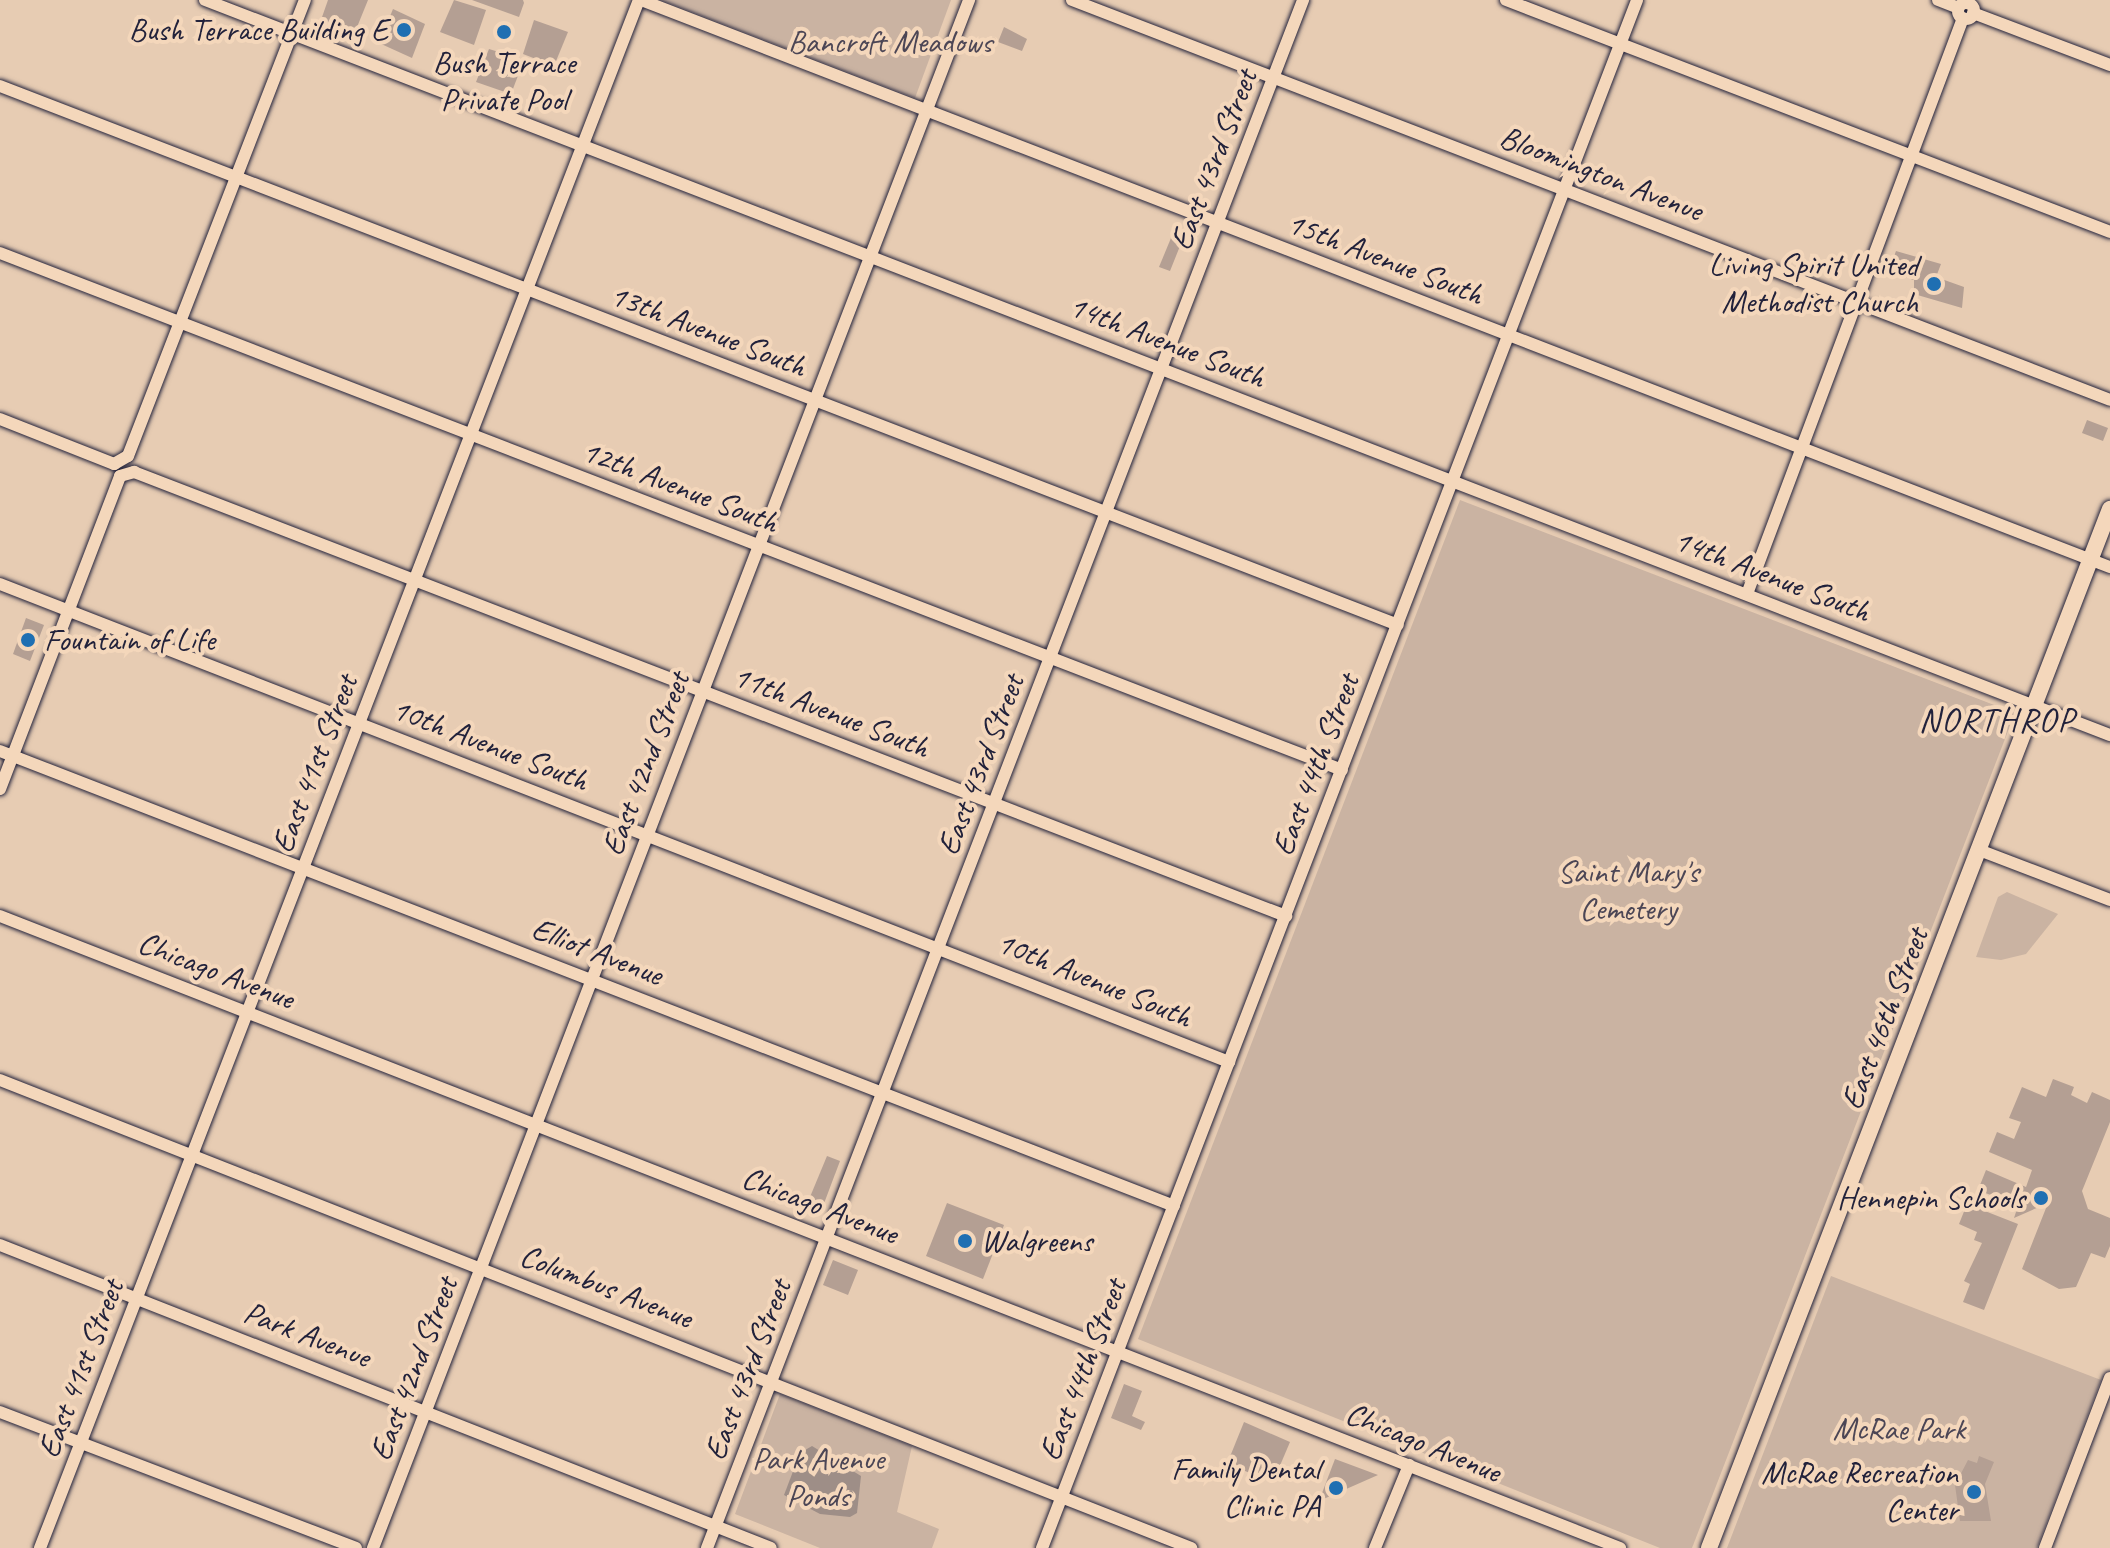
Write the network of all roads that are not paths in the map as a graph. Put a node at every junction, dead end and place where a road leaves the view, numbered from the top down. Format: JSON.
{"nodes":[{"id":1,"x":205,"y":0,"type":"edge"},
{"id":2,"x":305,"y":0,"type":"edge"},
{"id":3,"x":640,"y":0,"type":"edge"},
{"id":4,"x":969,"y":0,"type":"edge"},
{"id":5,"x":1072,"y":0,"type":"edge"},
{"id":6,"x":1303,"y":0,"type":"edge"},
{"id":7,"x":1506,"y":0,"type":"edge"},
{"id":8,"x":1637,"y":0,"type":"edge"},
{"id":9,"x":1938,"y":0,"type":"edge"},
{"id":10,"x":1967,"y":9,"type":"edge"},
{"id":11,"x":291,"y":33,"type":"junction"},
{"id":12,"x":1620,"y":44,"type":"junction"},
{"id":13,"x":2110,"y":65,"type":"edge"},
{"id":14,"x":1273,"y":76,"type":"junction"},
{"id":15,"x":0,"y":86,"type":"edge"},
{"id":16,"x":927,"y":110,"type":"junction"},
{"id":17,"x":582,"y":145,"type":"junction"},
{"id":18,"x":1911,"y":156,"type":"junction"},
{"id":19,"x":235,"y":177,"type":"junction"},
{"id":20,"x":1566,"y":188,"type":"junction"},
{"id":21,"x":1218,"y":222,"type":"junction"},
{"id":22,"x":2110,"y":232,"type":"edge"},
{"id":23,"x":0,"y":253,"type":"edge"},
{"id":24,"x":871,"y":255,"type":"junction"},
{"id":25,"x":526,"y":289,"type":"junction"},
{"id":26,"x":1856,"y":302,"type":"junction"},
{"id":27,"x":180,"y":322,"type":"junction"},
{"id":28,"x":1509,"y":335,"type":"junction"},
{"id":29,"x":1162,"y":368,"type":"junction"},
{"id":30,"x":815,"y":400,"type":"junction"},
{"id":31,"x":2110,"y":400,"type":"edge"},
{"id":32,"x":0,"y":419,"type":"edge"},
{"id":33,"x":471,"y":435,"type":"junction"},
{"id":34,"x":1801,"y":447,"type":"junction"},
{"id":35,"x":1454,"y":480,"type":"junction"},
{"id":36,"x":2110,"y":509,"type":"edge"},
{"id":37,"x":1106,"y":512,"type":"junction"},
{"id":38,"x":759,"y":544,"type":"junction"},
{"id":39,"x":2091,"y":560,"type":"junction"},
{"id":40,"x":2110,"y":567,"type":"edge"},
{"id":41,"x":415,"y":578,"type":"junction"},
{"id":42,"x":0,"y":584,"type":"edge"},
{"id":43,"x":1747,"y":594,"type":"junction"},
{"id":44,"x":68,"y":610,"type":"junction"},
{"id":45,"x":1398,"y":625,"type":"junction"},
{"id":46,"x":1050,"y":658,"type":"junction"},
{"id":47,"x":702,"y":691,"type":"junction"},
{"id":48,"x":2035,"y":705,"type":"junction"},
{"id":49,"x":358,"y":722,"type":"junction"},
{"id":50,"x":2110,"y":735,"type":"edge"},
{"id":51,"x":6,"y":752,"type":"edge"},
{"id":52,"x":1342,"y":770,"type":"junction"},
{"id":53,"x":0,"y":789,"type":"edge"},
{"id":54,"x":995,"y":802,"type":"junction"},
{"id":55,"x":648,"y":834,"type":"junction"},
{"id":56,"x":1979,"y":850,"type":"junction"},
{"id":57,"x":303,"y":866,"type":"junction"},
{"id":58,"x":2110,"y":900,"type":"edge"},
{"id":59,"x":0,"y":916,"type":"edge"},
{"id":60,"x":1286,"y":916,"type":"junction"},
{"id":61,"x":939,"y":947,"type":"junction"},
{"id":62,"x":591,"y":978,"type":"junction"},
{"id":63,"x":248,"y":1010,"type":"junction"},
{"id":64,"x":1229,"y":1062,"type":"junction"},
{"id":65,"x":0,"y":1080,"type":"edge"},
{"id":66,"x":883,"y":1092,"type":"junction"},
{"id":67,"x":537,"y":1123,"type":"junction"},
{"id":68,"x":192,"y":1154,"type":"junction"},
{"id":69,"x":1174,"y":1206,"type":"junction"},
{"id":70,"x":827,"y":1237,"type":"junction"},
{"id":71,"x":0,"y":1245,"type":"edge"},
{"id":72,"x":481,"y":1266,"type":"junction"},
{"id":73,"x":137,"y":1297,"type":"junction"},
{"id":74,"x":1118,"y":1351,"type":"junction"},
{"id":75,"x":2110,"y":1378,"type":"edge"},
{"id":76,"x":772,"y":1380,"type":"junction"},
{"id":77,"x":2106,"y":1401,"type":"edge"},
{"id":78,"x":426,"y":1409,"type":"junction"},
{"id":79,"x":0,"y":1412,"type":"edge"},
{"id":80,"x":80,"y":1443,"type":"junction"},
{"id":81,"x":1409,"y":1465,"type":"junction"},
{"id":82,"x":1061,"y":1497,"type":"junction"},
{"id":83,"x":716,"y":1526,"type":"junction"},
{"id":84,"x":40,"y":1548,"type":"edge"},
{"id":85,"x":356,"y":1548,"type":"edge"},
{"id":86,"x":373,"y":1548,"type":"edge"},
{"id":87,"x":707,"y":1548,"type":"edge"},
{"id":88,"x":771,"y":1548,"type":"edge"},
{"id":89,"x":1042,"y":1548,"type":"edge"},
{"id":90,"x":1191,"y":1548,"type":"edge"},
{"id":91,"x":1375,"y":1548,"type":"edge"},
{"id":92,"x":1620,"y":1548,"type":"edge"},
{"id":93,"x":1709,"y":1548,"type":"edge"},
{"id":94,"x":2045,"y":1548,"type":"edge"}],
"edges":[{"from":1,"to":11,"type":"street","name":"14th Avenue South"},
{"from":2,"to":11,"type":"street"},
{"from":3,"to":16,"type":"street","name":"15th Avenue South"},
{"from":3,"to":17,"type":"street","name":"East 41st Street"},
{"from":4,"to":16,"type":"street","name":"East 42nd Street"},
{"from":5,"to":14,"type":"street","name":"Bloomington Avenue"},
{"from":6,"to":14,"type":"street","name":"East 43rd Street"},
{"from":7,"to":12,"type":"street"},
{"from":8,"to":12,"type":"street","name":"East 44th Street"},
{"from":9,"to":10,"type":"street"},
{"from":10,"to":13,"type":"street"},
{"from":10,"to":18,"type":"street"},
{"from":11,"to":17,"type":"street","name":"14th Avenue South"},
{"from":11,"to":19,"type":"street"},
{"from":12,"to":18,"type":"street"},
{"from":12,"to":20,"type":"street","name":"East 44th Street"},
{"from":14,"to":20,"type":"street","name":"Bloomington Avenue"},
{"from":14,"to":21,"type":"street","name":"East 43rd Street"},
{"from":15,"to":19,"type":"street","name":"13th Avenue South"},
{"from":16,"to":21,"type":"street","name":"15th Avenue South"},
{"from":16,"to":24,"type":"street","name":"East 42nd Street"},
{"from":17,"to":24,"type":"street","name":"14th Avenue South"},
{"from":17,"to":25,"type":"street","name":"East 41st Street"},
{"from":18,"to":22,"type":"street"},
{"from":18,"to":26,"type":"street"},
{"from":19,"to":25,"type":"street","name":"13th Avenue South"},
{"from":19,"to":27,"type":"street"},
{"from":20,"to":26,"type":"street","name":"Bloomington Avenue"},
{"from":20,"to":28,"type":"street","name":"East 44th Street"},
{"from":21,"to":28,"type":"street","name":"15th Avenue South"},
{"from":21,"to":29,"type":"street","name":"East 43rd Street"},
{"from":23,"to":27,"type":"street","name":"12th Avenue South"},
{"from":24,"to":29,"type":"street","name":"14th Avenue South"},
{"from":24,"to":30,"type":"street","name":"East 42nd Street"},
{"from":25,"to":30,"type":"street","name":"13th Avenue South"},
{"from":25,"to":33,"type":"street","name":"East 41st Street"},
{"from":26,"to":31,"type":"street","name":"Bloomington Avenue"},
{"from":26,"to":34,"type":"street"},
{"from":27,"to":32,"type":"street"},
{"from":27,"to":33,"type":"street","name":"12th Avenue South"},
{"from":28,"to":34,"type":"street","name":"15th Avenue South"},
{"from":28,"to":35,"type":"street","name":"East 44th Street"},
{"from":29,"to":35,"type":"street","name":"14th Avenue South"},
{"from":29,"to":37,"type":"street","name":"East 43rd Street"},
{"from":30,"to":37,"type":"street","name":"13th Avenue South"},
{"from":30,"to":38,"type":"street","name":"East 42nd Street"},
{"from":33,"to":38,"type":"street","name":"12th Avenue South"},
{"from":33,"to":41,"type":"street","name":"East 41st Street"},
{"from":34,"to":39,"type":"street","name":"15th Avenue South"},
{"from":34,"to":43,"type":"street"},
{"from":35,"to":43,"type":"street","name":"14th Avenue South"},
{"from":35,"to":45,"type":"street","name":"East 44th Street"},
{"from":36,"to":39,"type":"main road","name":"East 46th Street"},
{"from":37,"to":45,"type":"street","name":"13th Avenue South"},
{"from":37,"to":46,"type":"street","name":"East 43rd Street"},
{"from":38,"to":46,"type":"street","name":"12th Avenue South"},
{"from":38,"to":47,"type":"street","name":"East 42nd Street"},
{"from":39,"to":40,"type":"street","name":"15th Avenue South"},
{"from":39,"to":48,"type":"main road","name":"East 46th Street"},
{"from":41,"to":44,"type":"street","name":"11th Avenue South"},
{"from":41,"to":47,"type":"street","name":"11th Avenue South"},
{"from":41,"to":49,"type":"street","name":"East 41st Street"},
{"from":42,"to":44,"type":"street","name":"10th Avenue South"},
{"from":43,"to":48,"type":"street","name":"14th Avenue South"},
{"from":44,"to":49,"type":"street","name":"10th Avenue South"},
{"from":44,"to":51,"type":"street"},
{"from":45,"to":52,"type":"street","name":"East 44th Street"},
{"from":46,"to":52,"type":"street","name":"12th Avenue South"},
{"from":46,"to":54,"type":"street","name":"East 43rd Street"},
{"from":47,"to":54,"type":"street","name":"11th Avenue South"},
{"from":47,"to":55,"type":"street","name":"East 42nd Street"},
{"from":48,"to":50,"type":"street","name":"14th Avenue South"},
{"from":48,"to":56,"type":"main road","name":"East 46th Street"},
{"from":49,"to":55,"type":"street","name":"10th Avenue South"},
{"from":49,"to":57,"type":"street","name":"East 41st Street"},
{"from":51,"to":53,"type":"street"},
{"from":51,"to":57,"type":"street","name":"Elliot Avenue"},
{"from":52,"to":60,"type":"street","name":"East 44th Street"},
{"from":54,"to":60,"type":"street","name":"11th Avenue South"},
{"from":54,"to":61,"type":"street","name":"East 43rd Street"},
{"from":55,"to":61,"type":"street","name":"10th Avenue South"},
{"from":55,"to":62,"type":"street","name":"East 42nd Street"},
{"from":56,"to":58,"type":"street"},
{"from":56,"to":93,"type":"main road","name":"East 46th Street"},
{"from":57,"to":62,"type":"street","name":"Elliot Avenue"},
{"from":57,"to":63,"type":"street","name":"East 41st Street"},
{"from":59,"to":63,"type":"street","name":"Chicago Avenue"},
{"from":60,"to":64,"type":"street","name":"East 44th Street"},
{"from":61,"to":64,"type":"street","name":"10th Avenue South"},
{"from":61,"to":66,"type":"street","name":"East 43rd Street"},
{"from":62,"to":66,"type":"street","name":"Elliot Avenue"},
{"from":62,"to":67,"type":"street","name":"East 42nd Street"},
{"from":63,"to":67,"type":"street","name":"Chicago Avenue"},
{"from":63,"to":68,"type":"street","name":"East 41st Street"},
{"from":64,"to":69,"type":"street","name":"East 44th Street"},
{"from":65,"to":68,"type":"street","name":"Columbus Avenue"},
{"from":66,"to":69,"type":"street","name":"Elliot Avenue"},
{"from":66,"to":70,"type":"street","name":"East 43rd Street"},
{"from":67,"to":70,"type":"street","name":"Chicago Avenue"},
{"from":67,"to":72,"type":"street","name":"East 42nd Street"},
{"from":68,"to":72,"type":"street","name":"Columbus Avenue"},
{"from":68,"to":73,"type":"street","name":"East 41st Street"},
{"from":69,"to":74,"type":"street","name":"East 44th Street"},
{"from":70,"to":74,"type":"street","name":"Chicago Avenue"},
{"from":70,"to":76,"type":"street","name":"East 43rd Street"},
{"from":71,"to":73,"type":"street","name":"Park Avenue"},
{"from":72,"to":76,"type":"street","name":"Columbus Avenue"},
{"from":72,"to":78,"type":"street","name":"East 42nd Street"},
{"from":73,"to":78,"type":"street","name":"Park Avenue"},
{"from":73,"to":80,"type":"street","name":"East 41st Street"},
{"from":74,"to":81,"type":"street","name":"Chicago Avenue"},
{"from":74,"to":82,"type":"street","name":"East 44th Street"},
{"from":75,"to":77,"type":"street"},
{"from":76,"to":82,"type":"street","name":"Columbus Avenue"},
{"from":76,"to":83,"type":"street","name":"East 43rd Street"},
{"from":77,"to":94,"type":"street"},
{"from":78,"to":83,"type":"street","name":"Park Avenue"},
{"from":78,"to":86,"type":"street","name":"East 42nd Street"},
{"from":79,"to":80,"type":"street"},
{"from":80,"to":84,"type":"street","name":"East 41st Street"},
{"from":80,"to":85,"type":"street"},
{"from":81,"to":91,"type":"street"},
{"from":81,"to":92,"type":"street","name":"Chicago Avenue"},
{"from":82,"to":89,"type":"street","name":"East 44th Street"},
{"from":82,"to":90,"type":"street","name":"Columbus Avenue"},
{"from":83,"to":87,"type":"street","name":"East 43rd Street"},
{"from":83,"to":88,"type":"street","name":"Park Avenue"}]}
